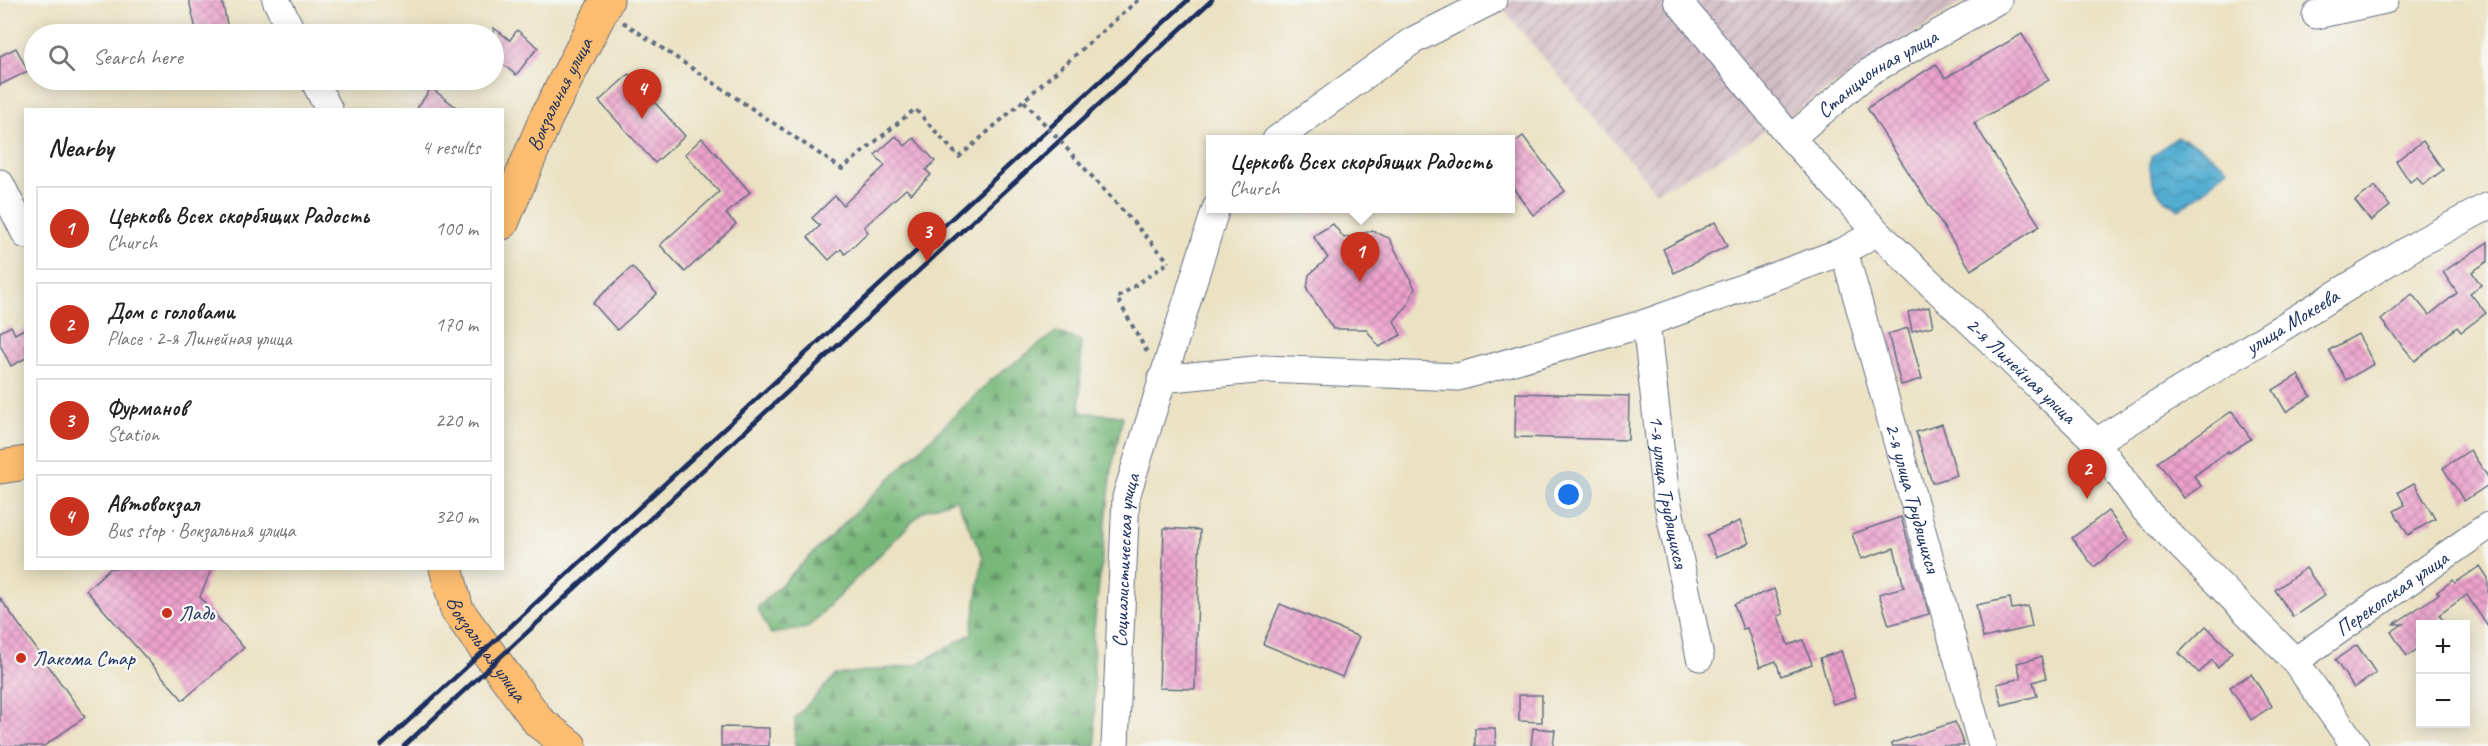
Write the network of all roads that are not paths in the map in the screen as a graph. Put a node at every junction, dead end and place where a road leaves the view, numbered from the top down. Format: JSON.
{"nodes":[{"id":1,"x":276,"y":0,"type":"edge"},
{"id":2,"x":1493,"y":0,"type":"edge"},
{"id":3,"x":1677,"y":0,"type":"edge"},
{"id":4,"x":1998,"y":0,"type":"edge"},
{"id":5,"x":2385,"y":0,"type":"edge"},
{"id":6,"x":602,"y":3,"type":"edge"},
{"id":7,"x":2316,"y":15,"type":"dead end"},
{"id":8,"x":288,"y":24,"type":"edge"},
{"id":9,"x":319,"y":90,"type":"edge"},
{"id":10,"x":328,"y":108,"type":"edge"},
{"id":11,"x":1283,"y":135,"type":"edge"},
{"id":12,"x":1791,"y":138,"type":"junction"},
{"id":13,"x":0,"y":183,"type":"edge"},
{"id":14,"x":2488,"y":206,"type":"edge"},
{"id":15,"x":1214,"y":213,"type":"edge"},
{"id":16,"x":504,"y":218,"type":"edge"},
{"id":17,"x":24,"y":231,"type":"edge"},
{"id":18,"x":1877,"y":232,"type":"junction"},
{"id":19,"x":1844,"y":251,"type":"junction"},
{"id":20,"x":1646,"y":323,"type":"junction"},
{"id":21,"x":1161,"y":379,"type":"junction"},
{"id":22,"x":2096,"y":442,"type":"junction"},
{"id":23,"x":24,"y":463,"type":"edge"},
{"id":24,"x":0,"y":467,"type":"edge"},
{"id":25,"x":2488,"y":526,"type":"edge"},
{"id":26,"x":447,"y":570,"type":"edge"},
{"id":27,"x":1700,"y":657,"type":"dead end"},
{"id":28,"x":2295,"y":661,"type":"junction"},
{"id":29,"x":537,"y":734,"type":"edge"},
{"id":30,"x":570,"y":746,"type":"edge"},
{"id":31,"x":1114,"y":746,"type":"edge"},
{"id":32,"x":1982,"y":746,"type":"edge"},
{"id":33,"x":2355,"y":746,"type":"edge"}],
"edges":[{"from":1,"to":8,"type":"street"},
{"from":2,"to":11,"type":"street"},
{"from":3,"to":12,"type":"street","name":"2-я Линейная улица"},
{"from":4,"to":12,"type":"street","name":"Станционная улица"},
{"from":5,"to":7,"type":"street"},
{"from":6,"to":16,"type":"main road","name":"Вокзальная улица"},
{"from":9,"to":10,"type":"street"},
{"from":12,"to":18,"type":"street","name":"2-я Линейная улица"},
{"from":13,"to":17,"type":"street"},
{"from":14,"to":22,"type":"street","name":"улица Мокеева"},
{"from":15,"to":21,"type":"street","name":"Социалистическая улица"},
{"from":18,"to":19,"type":"street"},
{"from":18,"to":22,"type":"street","name":"2-я Линейная улица"},
{"from":19,"to":20,"type":"street"},
{"from":19,"to":32,"type":"street","name":"2-я улица Трудящихся"},
{"from":20,"to":21,"type":"street"},
{"from":20,"to":27,"type":"street","name":"1-я улица Трудящихся"},
{"from":21,"to":31,"type":"street","name":"Социалистическая улица"},
{"from":22,"to":28,"type":"street","name":"2-я Линейная улица"},
{"from":23,"to":24,"type":"main road"},
{"from":25,"to":28,"type":"street","name":"Перекопская улица"},
{"from":26,"to":29,"type":"main road","name":"Вокзальная улица"},
{"from":28,"to":33,"type":"street","name":"2-я Линейная улица"},
{"from":29,"to":30,"type":"main road","name":"Вокзальная улица"}]}
